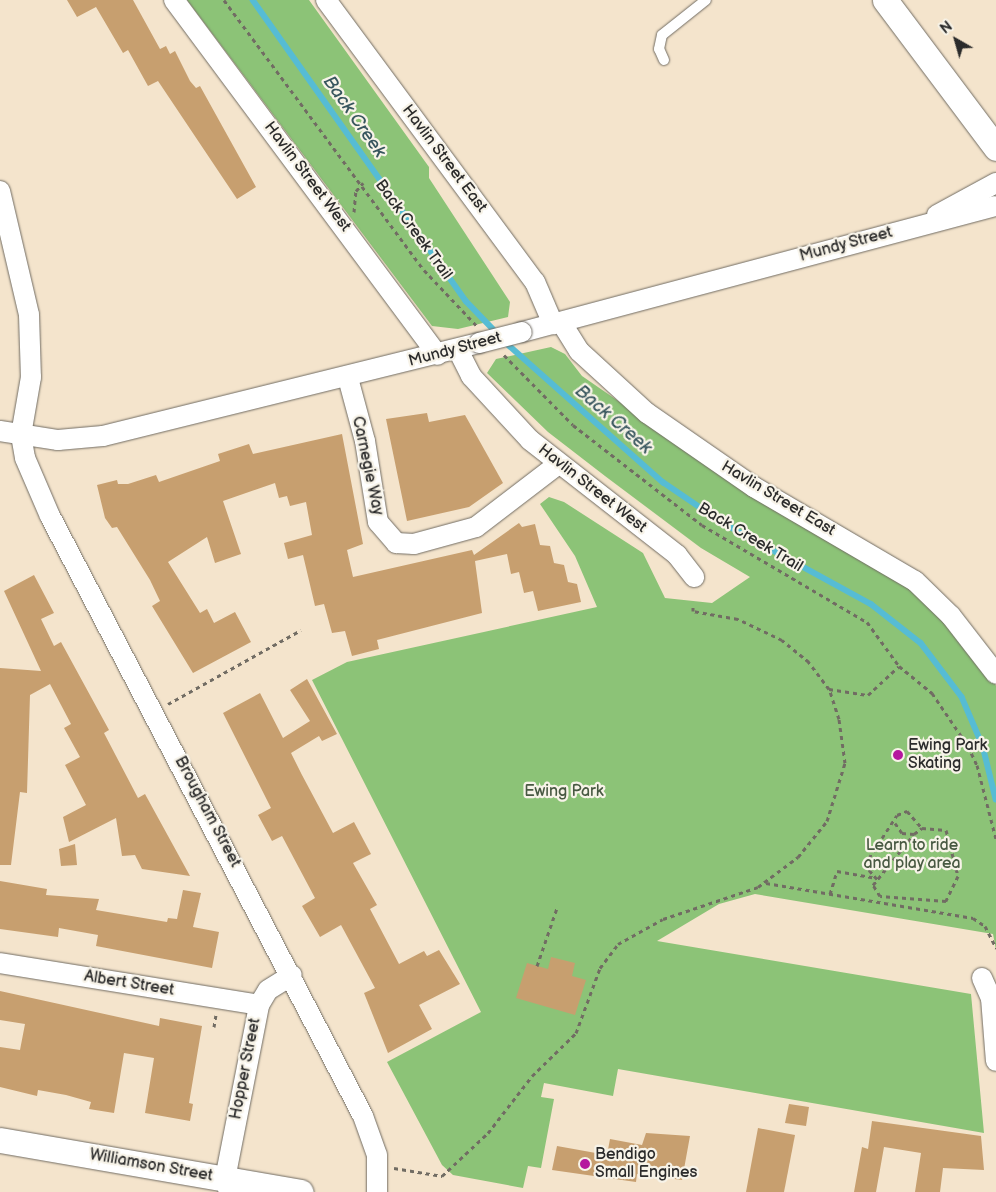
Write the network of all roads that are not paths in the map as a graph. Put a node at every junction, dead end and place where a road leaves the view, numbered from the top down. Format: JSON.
{"nodes":[{"id":1,"x":174,"y":0,"type":"edge"},
{"id":2,"x":326,"y":0,"type":"edge"},
{"id":3,"x":706,"y":0,"type":"edge"},
{"id":4,"x":885,"y":0,"type":"edge"},
{"id":5,"x":664,"y":60,"type":"dead end"},
{"id":6,"x":996,"y":148,"type":"edge"},
{"id":7,"x":996,"y":183,"type":"edge"},
{"id":8,"x":0,"y":191,"type":"edge"},
{"id":9,"x":996,"y":206,"type":"edge"},
{"id":10,"x":905,"y":229,"type":"junction"},
{"id":11,"x":557,"y":323,"type":"junction"},
{"id":12,"x":458,"y":350,"type":"junction"},
{"id":13,"x":438,"y":355,"type":"junction"},
{"id":14,"x":348,"y":378,"type":"junction"},
{"id":15,"x":0,"y":431,"type":"edge"},
{"id":16,"x":21,"y":435,"type":"junction"},
{"id":17,"x":557,"y":465,"type":"junction"},
{"id":18,"x":694,"y":577,"type":"dead end"},
{"id":19,"x":996,"y":674,"type":"edge"},
{"id":20,"x":0,"y":963,"type":"edge"},
{"id":21,"x":292,"y":975,"type":"junction"},
{"id":22,"x":982,"y":978,"type":"dead end"},
{"id":23,"x":259,"y":1005,"type":"junction"},
{"id":24,"x":996,"y":1061,"type":"edge"},
{"id":25,"x":0,"y":1140,"type":"edge"},
{"id":26,"x":223,"y":1188,"type":"edge"},
{"id":27,"x":301,"y":1192,"type":"edge"},
{"id":28,"x":376,"y":1192,"type":"edge"}],
"edges":[{"from":1,"to":13,"type":"street","name":"Havlin Street West"},
{"from":2,"to":11,"type":"street","name":"Havlin Street East"},
{"from":3,"to":5,"type":"lane"},
{"from":4,"to":6,"type":"street"},
{"from":7,"to":10,"type":"street","name":"Mundy Street"},
{"from":8,"to":16,"type":"street"},
{"from":9,"to":10,"type":"street","name":"Mundy Street"},
{"from":10,"to":11,"type":"street","name":"Mundy Street"},
{"from":11,"to":12,"type":"street","name":"Mundy Street","bridge":true},
{"from":11,"to":19,"type":"street","name":"Havlin Street East"},
{"from":12,"to":13,"type":"street","name":"Mundy Street"},
{"from":12,"to":17,"type":"street","name":"Havlin Street West"},
{"from":13,"to":14,"type":"street","name":"Mundy Street"},
{"from":14,"to":16,"type":"street","name":"Mundy Street"},
{"from":14,"to":17,"type":"street","name":"Carnegie Way"},
{"from":15,"to":16,"type":"street","name":"Mundy Street"},
{"from":16,"to":21,"type":"street","name":"Brougham Street"},
{"from":17,"to":18,"type":"street","name":"Havlin Street West"},
{"from":20,"to":23,"type":"street","name":"Albert Street"},
{"from":21,"to":23,"type":"street","name":"Hopper Street"},
{"from":21,"to":28,"type":"street","name":"Brougham Street"},
{"from":22,"to":24,"type":"street"},
{"from":23,"to":26,"type":"street","name":"Hopper Street"},
{"from":25,"to":26,"type":"street","name":"Williamson Street"},
{"from":26,"to":27,"type":"street","name":"Williamson Street"}]}
